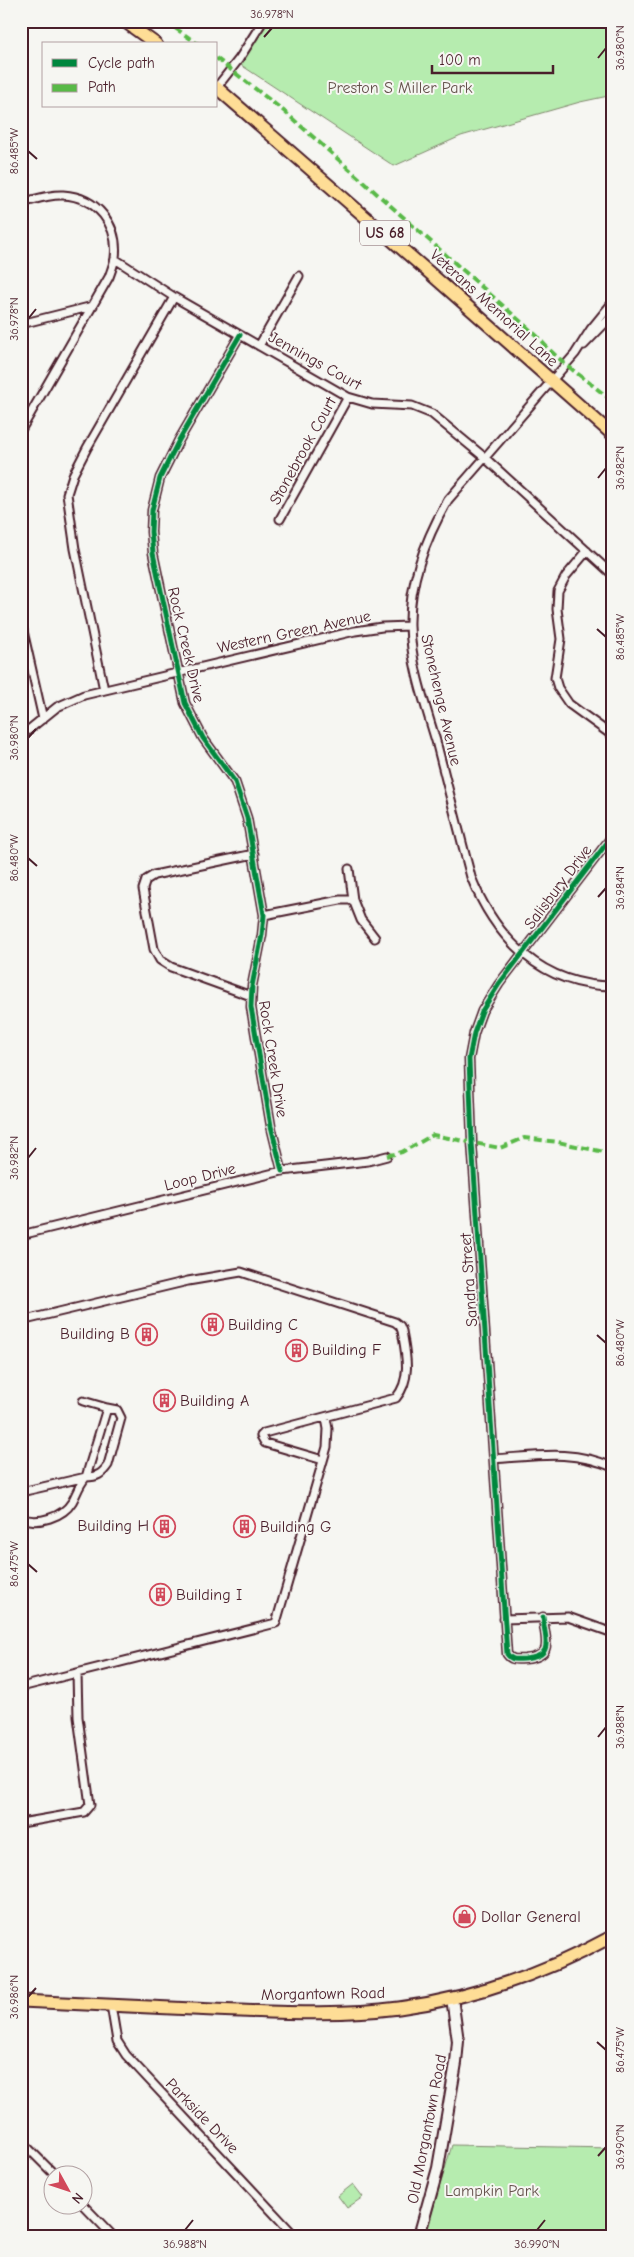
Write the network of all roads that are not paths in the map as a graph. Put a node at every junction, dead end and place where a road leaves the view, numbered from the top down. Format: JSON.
{"nodes":[{"id":1,"x":124,"y":21,"type":"edge"},
{"id":2,"x":263,"y":21,"type":"edge"},
{"id":3,"x":153,"y":42,"type":"edge"},
{"id":4,"x":218,"y":86,"type":"edge"},
{"id":5,"x":218,"y":88,"type":"edge"},
{"id":6,"x":21,"y":203,"type":"edge"},
{"id":7,"x":115,"y":259,"type":"junction"},
{"id":8,"x":299,"y":276,"type":"dead end"},
{"id":9,"x":174,"y":297,"type":"junction"},
{"id":10,"x":613,"y":302,"type":"edge"},
{"id":11,"x":93,"y":306,"type":"junction"},
{"id":12,"x":613,"y":315,"type":"edge"},
{"id":13,"x":21,"y":324,"type":"edge"},
{"id":14,"x":240,"y":336,"type":"junction"},
{"id":15,"x":259,"y":346,"type":"junction"},
{"id":16,"x":575,"y":354,"type":"junction"},
{"id":17,"x":552,"y":381,"type":"junction"},
{"id":18,"x":348,"y":397,"type":"junction"},
{"id":19,"x":21,"y":430,"type":"edge"},
{"id":20,"x":613,"y":436,"type":"edge"},
{"id":21,"x":484,"y":457,"type":"junction"},
{"id":22,"x":280,"y":519,"type":"dead end"},
{"id":23,"x":587,"y":551,"type":"junction"},
{"id":24,"x":613,"y":574,"type":"edge"},
{"id":25,"x":21,"y":622,"type":"edge"},
{"id":26,"x":410,"y":626,"type":"junction"},
{"id":27,"x":177,"y":672,"type":"junction"},
{"id":28,"x":104,"y":690,"type":"junction"},
{"id":29,"x":43,"y":719,"type":"junction"},
{"id":30,"x":21,"y":736,"type":"edge"},
{"id":31,"x":613,"y":736,"type":"edge"},
{"id":32,"x":613,"y":835,"type":"edge"},
{"id":33,"x":254,"y":854,"type":"junction"},
{"id":34,"x":349,"y":869,"type":"dead end"},
{"id":35,"x":354,"y":900,"type":"junction"},
{"id":36,"x":264,"y":915,"type":"junction"},
{"id":37,"x":375,"y":938,"type":"dead end"},
{"id":38,"x":523,"y":954,"type":"junction"},
{"id":39,"x":613,"y":986,"type":"edge"},
{"id":40,"x":251,"y":996,"type":"junction"},
{"id":41,"x":387,"y":1156,"type":"dead end"},
{"id":42,"x":282,"y":1171,"type":"junction"},
{"id":43,"x":21,"y":1235,"type":"edge"},
{"id":44,"x":21,"y":1322,"type":"edge"},
{"id":45,"x":83,"y":1401,"type":"dead end"},
{"id":46,"x":106,"y":1408,"type":"junction"},
{"id":47,"x":326,"y":1418,"type":"junction"},
{"id":48,"x":323,"y":1460,"type":"junction"},
{"id":49,"x":494,"y":1460,"type":"junction"},
{"id":50,"x":613,"y":1467,"type":"edge"},
{"id":51,"x":86,"y":1477,"type":"junction"},
{"id":52,"x":67,"y":1481,"type":"junction"},
{"id":53,"x":21,"y":1492,"type":"edge"},
{"id":54,"x":76,"y":1492,"type":"junction"},
{"id":55,"x":21,"y":1518,"type":"edge"},
{"id":56,"x":543,"y":1617,"type":"junction"},
{"id":57,"x":504,"y":1619,"type":"junction"},
{"id":58,"x":613,"y":1633,"type":"edge"},
{"id":59,"x":77,"y":1673,"type":"junction"},
{"id":60,"x":21,"y":1687,"type":"edge"},
{"id":61,"x":21,"y":1822,"type":"edge"},
{"id":62,"x":613,"y":1936,"type":"edge"},
{"id":63,"x":452,"y":1998,"type":"junction"},
{"id":64,"x":21,"y":2001,"type":"edge"},
{"id":65,"x":111,"y":2005,"type":"junction"},
{"id":66,"x":21,"y":2141,"type":"edge"},
{"id":67,"x":44,"y":2164,"type":"edge"},
{"id":68,"x":92,"y":2214,"type":"edge"},
{"id":69,"x":292,"y":2235,"type":"edge"},
{"id":70,"x":113,"y":2236,"type":"edge"},
{"id":71,"x":419,"y":2236,"type":"edge"}],
"edges":[{"from":1,"to":3,"type":"main road"},
{"from":2,"to":4,"type":"street"},
{"from":5,"to":17,"type":"main road","name":"Veterans Memorial Lane","number":"US 68"},
{"from":6,"to":7,"type":"street"},
{"from":7,"to":9,"type":"street","name":"Jennings Court"},
{"from":7,"to":11,"type":"street"},
{"from":8,"to":15,"type":"street"},
{"from":9,"to":14,"type":"street","name":"Jennings Court"},
{"from":9,"to":28,"type":"street"},
{"from":10,"to":16,"type":"street"},
{"from":11,"to":13,"type":"street"},
{"from":11,"to":19,"type":"street"},
{"from":12,"to":16,"type":"street"},
{"from":14,"to":15,"type":"street","name":"Jennings Court"},
{"from":14,"to":27,"type":"street","name":"Rock Creek Drive"},
{"from":15,"to":18,"type":"street","name":"Jennings Court"},
{"from":16,"to":17,"type":"street","name":"Stonehenge Avenue"},
{"from":17,"to":20,"type":"main road","name":"Veterans Memorial Lane","number":"US 68"},
{"from":17,"to":21,"type":"street","name":"Stonehenge Avenue"},
{"from":18,"to":21,"type":"street","name":"Jennings Court"},
{"from":18,"to":22,"type":"street","name":"Stonebrook Court"},
{"from":21,"to":23,"type":"street","name":"Jennings Court"},
{"from":21,"to":26,"type":"street","name":"Stonehenge Avenue"},
{"from":23,"to":24,"type":"street","name":"Jennings Court"},
{"from":23,"to":31,"type":"street"},
{"from":25,"to":29,"type":"street"},
{"from":26,"to":27,"type":"street","name":"Western Green Avenue"},
{"from":26,"to":38,"type":"street","name":"Stonehenge Avenue"},
{"from":27,"to":28,"type":"street","name":"Western Green Avenue"},
{"from":27,"to":33,"type":"street","name":"Rock Creek Drive"},
{"from":28,"to":29,"type":"street","name":"Western Green Avenue"},
{"from":29,"to":30,"type":"street","name":"Western Green Avenue"},
{"from":32,"to":38,"type":"street","name":"Salisbury Drive"},
{"from":33,"to":36,"type":"street","name":"Rock Creek Drive"},
{"from":33,"to":40,"type":"street"},
{"from":34,"to":35,"type":"street"},
{"from":35,"to":36,"type":"street"},
{"from":35,"to":37,"type":"street"},
{"from":36,"to":40,"type":"street","name":"Rock Creek Drive"},
{"from":38,"to":39,"type":"street","name":"Stonehenge Avenue"},
{"from":38,"to":49,"type":"street","name":"Sandra Street"},
{"from":40,"to":42,"type":"street","name":"Rock Creek Drive"},
{"from":41,"to":42,"type":"street","name":"Loop Drive"},
{"from":42,"to":43,"type":"street","name":"Loop Drive"},
{"from":44,"to":47,"type":"street"},
{"from":45,"to":46,"type":"street"},
{"from":46,"to":51,"type":"street"},
{"from":46,"to":51,"type":"street"},
{"from":47,"to":48,"type":"street"},
{"from":47,"to":48,"type":"street"},
{"from":48,"to":59,"type":"street"},
{"from":49,"to":50,"type":"street"},
{"from":49,"to":57,"type":"street","name":"Sandra Street"},
{"from":51,"to":52,"type":"street"},
{"from":51,"to":54,"type":"street"},
{"from":52,"to":53,"type":"street"},
{"from":52,"to":54,"type":"street"},
{"from":54,"to":55,"type":"street"},
{"from":56,"to":57,"type":"street"},
{"from":56,"to":57,"type":"street","name":"Sandra Street"},
{"from":56,"to":58,"type":"street"},
{"from":59,"to":60,"type":"street"},
{"from":59,"to":61,"type":"street"},
{"from":62,"to":63,"type":"main road","name":"Morgantown Road"},
{"from":63,"to":65,"type":"main road","name":"Morgantown Road"},
{"from":63,"to":71,"type":"street","name":"Old Morgantown Road"},
{"from":64,"to":65,"type":"main road","name":"Morgantown Road"},
{"from":65,"to":69,"type":"street","name":"Parkside Drive"},
{"from":66,"to":67,"type":"street"},
{"from":68,"to":70,"type":"street"}]}
